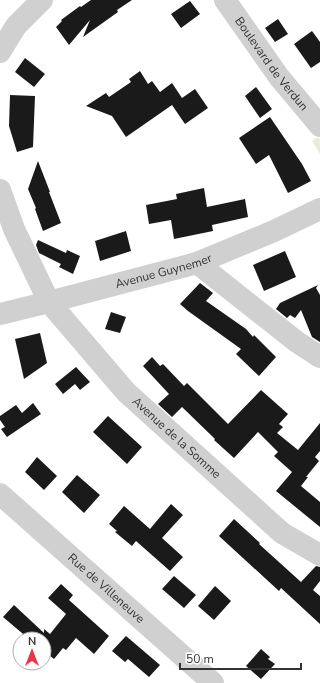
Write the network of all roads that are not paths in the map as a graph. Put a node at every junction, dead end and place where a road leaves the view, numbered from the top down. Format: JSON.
{"nodes":[{"id":1,"x":42,"y":0,"type":"edge"},
{"id":2,"x":225,"y":0,"type":"edge"},
{"id":3,"x":0,"y":52,"type":"edge"},
{"id":4,"x":320,"y":126,"type":"edge"},
{"id":5,"x":0,"y":190,"type":"edge"},
{"id":6,"x":320,"y":209,"type":"edge"},
{"id":7,"x":197,"y":262,"type":"junction"},
{"id":8,"x":49,"y":302,"type":"junction"},
{"id":9,"x":0,"y":314,"type":"edge"},
{"id":10,"x":320,"y":357,"type":"edge"},
{"id":11,"x":0,"y":494,"type":"edge"},
{"id":12,"x":320,"y":554,"type":"edge"},
{"id":13,"x":213,"y":683,"type":"edge"}],
"edges":[{"from":1,"to":3,"type":"street"},
{"from":2,"to":4,"type":"street","name":"Boulevard de Verdun"},
{"from":5,"to":8,"type":"street","name":"Avenue de la Somme"},
{"from":6,"to":7,"type":"street","name":"Avenue Guynemer"},
{"from":7,"to":8,"type":"street","name":"Avenue Guynemer"},
{"from":7,"to":10,"type":"street"},
{"from":8,"to":9,"type":"street","name":"Avenue Guynemer"},
{"from":8,"to":12,"type":"street","name":"Avenue de la Somme"},
{"from":11,"to":13,"type":"street","name":"Rue de Villeneuve"}]}
